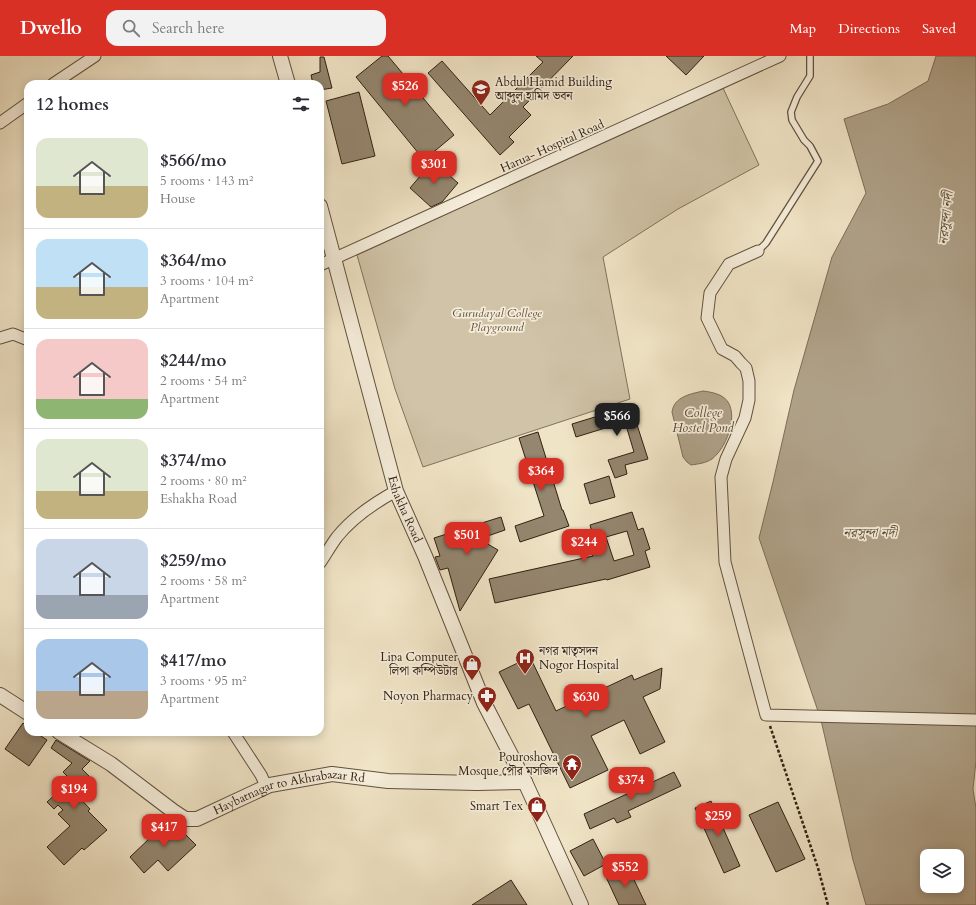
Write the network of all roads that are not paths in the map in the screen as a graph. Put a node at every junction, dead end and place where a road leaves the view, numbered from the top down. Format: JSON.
{"nodes":[{"id":1,"x":95,"y":56,"type":"edge"},
{"id":2,"x":280,"y":56,"type":"edge"},
{"id":3,"x":780,"y":56,"type":"edge"},
{"id":4,"x":810,"y":56,"type":"edge"},
{"id":5,"x":60,"y":80,"type":"edge"},
{"id":6,"x":287,"y":80,"type":"edge"},
{"id":7,"x":24,"y":106,"type":"edge"},
{"id":8,"x":0,"y":123,"type":"edge"},
{"id":9,"x":324,"y":221,"type":"edge"},
{"id":10,"x":758,"y":251,"type":"joint"},
{"id":11,"x":334,"y":259,"type":"junction"},
{"id":12,"x":324,"y":263,"type":"edge"},
{"id":13,"x":0,"y":338,"type":"edge"},
{"id":14,"x":24,"y":338,"type":"edge"},
{"id":15,"x":396,"y":491,"type":"junction"},
{"id":16,"x":324,"y":557,"type":"edge"},
{"id":17,"x":0,"y":695,"type":"edge"},
{"id":18,"x":24,"y":710,"type":"edge"},
{"id":19,"x":976,"y":720,"type":"edge"},
{"id":20,"x":66,"y":736,"type":"edge"},
{"id":21,"x":236,"y":736,"type":"edge"},
{"id":22,"x":525,"y":782,"type":"junction"},
{"id":23,"x":266,"y":786,"type":"junction"},
{"id":24,"x":581,"y":905,"type":"edge"}],
"edges":[{"from":1,"to":5,"type":"street"},
{"from":2,"to":6,"type":"street"},
{"from":3,"to":11,"type":"street","name":"Harua- Hospital Road"},
{"from":4,"to":10,"type":"lane"},
{"from":7,"to":8,"type":"street"},
{"from":9,"to":11,"type":"street","name":"Eshakha Road"},
{"from":10,"to":19,"type":"street"},
{"from":11,"to":12,"type":"street","name":"Harua- Hospital Road"},
{"from":11,"to":15,"type":"street","name":"Eshakha Road"},
{"from":13,"to":14,"type":"street"},
{"from":15,"to":16,"type":"street"},
{"from":15,"to":22,"type":"street","name":"Eshakha Road"},
{"from":17,"to":18,"type":"street"},
{"from":20,"to":23,"type":"street","name":"Haybatnagar to Akhrabazar Rd"},
{"from":21,"to":23,"type":"street"},
{"from":22,"to":23,"type":"street","name":"Haybatnagar to Akhrabazar Rd"},
{"from":22,"to":24,"type":"street","name":"Eshakha Road"}]}
